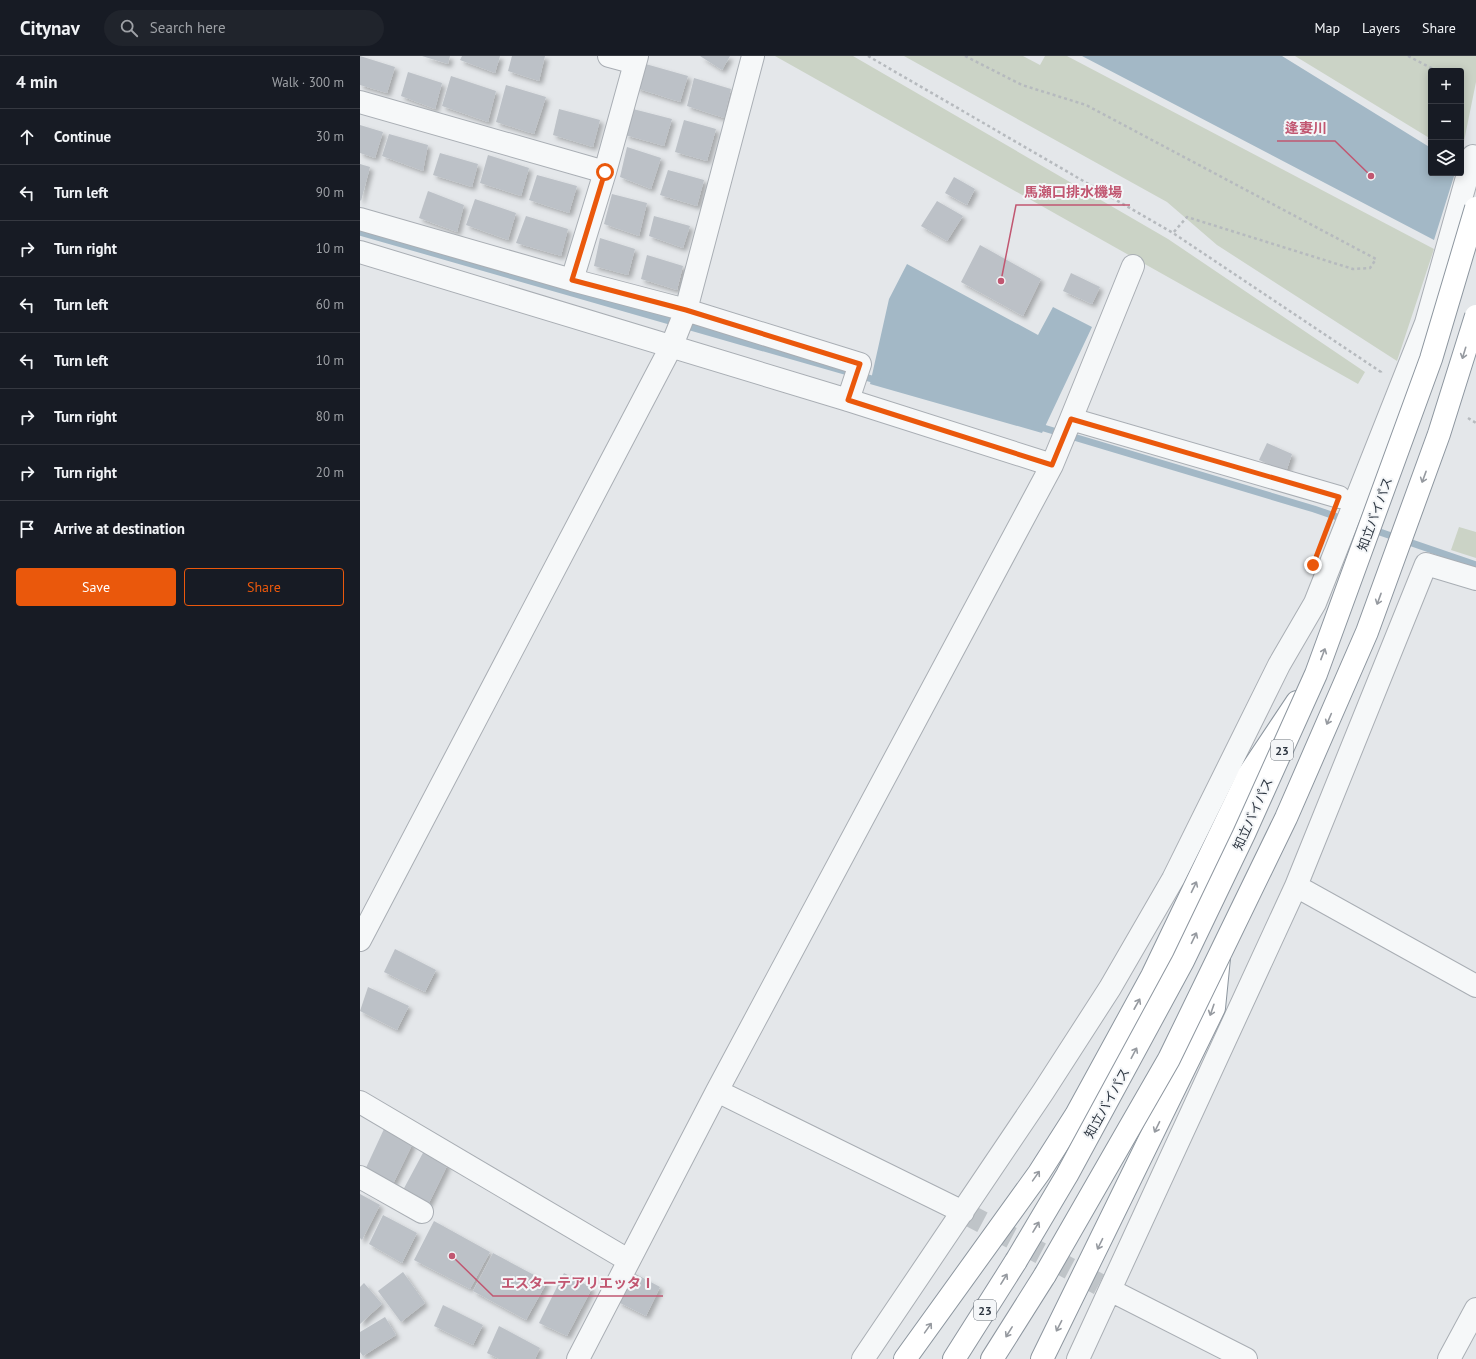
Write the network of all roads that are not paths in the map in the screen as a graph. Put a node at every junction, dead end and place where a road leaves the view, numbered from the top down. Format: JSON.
{"nodes":[{"id":1,"x":609,"y":56,"type":"edge"},
{"id":2,"x":753,"y":56,"type":"edge"},
{"id":3,"x":636,"y":60,"type":"edge"},
{"id":4,"x":360,"y":102,"type":"edge"},
{"id":5,"x":1473,"y":156,"type":"dead end"},
{"id":6,"x":605,"y":172,"type":"junction"},
{"id":7,"x":1476,"y":208,"type":"edge"},
{"id":8,"x":360,"y":219,"type":"edge"},
{"id":9,"x":360,"y":252,"type":"edge"},
{"id":10,"x":1133,"y":266,"type":"dead end"},
{"id":11,"x":572,"y":280,"type":"junction"},
{"id":12,"x":686,"y":310,"type":"junction"},
{"id":13,"x":1476,"y":316,"type":"edge"},
{"id":14,"x":672,"y":345,"type":"junction"},
{"id":15,"x":848,"y":400,"type":"junction"},
{"id":16,"x":1071,"y":419,"type":"junction"},
{"id":17,"x":1052,"y":465,"type":"junction"},
{"id":18,"x":1339,"y":497,"type":"dead end"},
{"id":19,"x":1476,"y":579,"type":"edge"},
{"id":20,"x":1316,"y":674,"type":"junction"},
{"id":21,"x":1296,"y":886,"type":"junction"},
{"id":22,"x":360,"y":940,"type":"edge"},
{"id":23,"x":1219,"y":958,"type":"junction"},
{"id":24,"x":1476,"y":986,"type":"edge"},
{"id":25,"x":717,"y":1091,"type":"junction"},
{"id":26,"x":360,"y":1102,"type":"edge"},
{"id":27,"x":360,"y":1178,"type":"edge"},
{"id":28,"x":422,"y":1212,"type":"dead end"},
{"id":29,"x":963,"y":1212,"type":"junction"},
{"id":30,"x":628,"y":1260,"type":"junction"},
{"id":31,"x":1110,"y":1290,"type":"junction"},
{"id":32,"x":1476,"y":1309,"type":"edge"},
{"id":33,"x":578,"y":1359,"type":"edge"},
{"id":34,"x":863,"y":1359,"type":"edge"},
{"id":35,"x":905,"y":1359,"type":"edge"},
{"id":36,"x":954,"y":1359,"type":"edge"},
{"id":37,"x":992,"y":1359,"type":"edge"},
{"id":38,"x":1042,"y":1359,"type":"edge"},
{"id":39,"x":1078,"y":1359,"type":"edge"},
{"id":40,"x":1246,"y":1359,"type":"edge"},
{"id":41,"x":1449,"y":1359,"type":"edge"}],
"edges":[{"from":1,"to":3,"type":"street"},
{"from":2,"to":12,"type":"street"},
{"from":3,"to":6,"type":"street"},
{"from":4,"to":6,"type":"street"},
{"from":5,"to":29,"type":"street"},
{"from":6,"to":11,"type":"street"},
{"from":20,"to":7,"type":"highway","name":"知立バイパス","number":"23","one_way":true,"bridge":true},
{"from":8,"to":11,"type":"street"},
{"from":9,"to":14,"type":"street"},
{"from":10,"to":16,"type":"street"},
{"from":11,"to":12,"type":"street"},
{"from":12,"to":14,"type":"street"},
{"from":12,"to":15,"type":"street"},
{"from":13,"to":23,"type":"highway","number":"23","one_way":true,"bridge":true},
{"from":14,"to":15,"type":"street"},
{"from":14,"to":22,"type":"street"},
{"from":15,"to":17,"type":"street"},
{"from":16,"to":17,"type":"street"},
{"from":16,"to":18,"type":"street"},
{"from":17,"to":25,"type":"street"},
{"from":19,"to":21,"type":"street"},
{"from":35,"to":20,"type":"highway","one_way":true},
{"from":36,"to":20,"type":"highway","name":"知立バイパス","number":"23","one_way":true,"bridge":true},
{"from":21,"to":24,"type":"street"},
{"from":21,"to":31,"type":"street"},
{"from":23,"to":37,"type":"highway","number":"23","one_way":true,"bridge":true},
{"from":23,"to":38,"type":"highway","one_way":true},
{"from":25,"to":29,"type":"street"},
{"from":25,"to":30,"type":"street"},
{"from":26,"to":30,"type":"street"},
{"from":27,"to":28,"type":"street"},
{"from":29,"to":34,"type":"street"},
{"from":30,"to":33,"type":"street"},
{"from":31,"to":39,"type":"street"},
{"from":31,"to":40,"type":"street"},
{"from":32,"to":41,"type":"street"}]}
